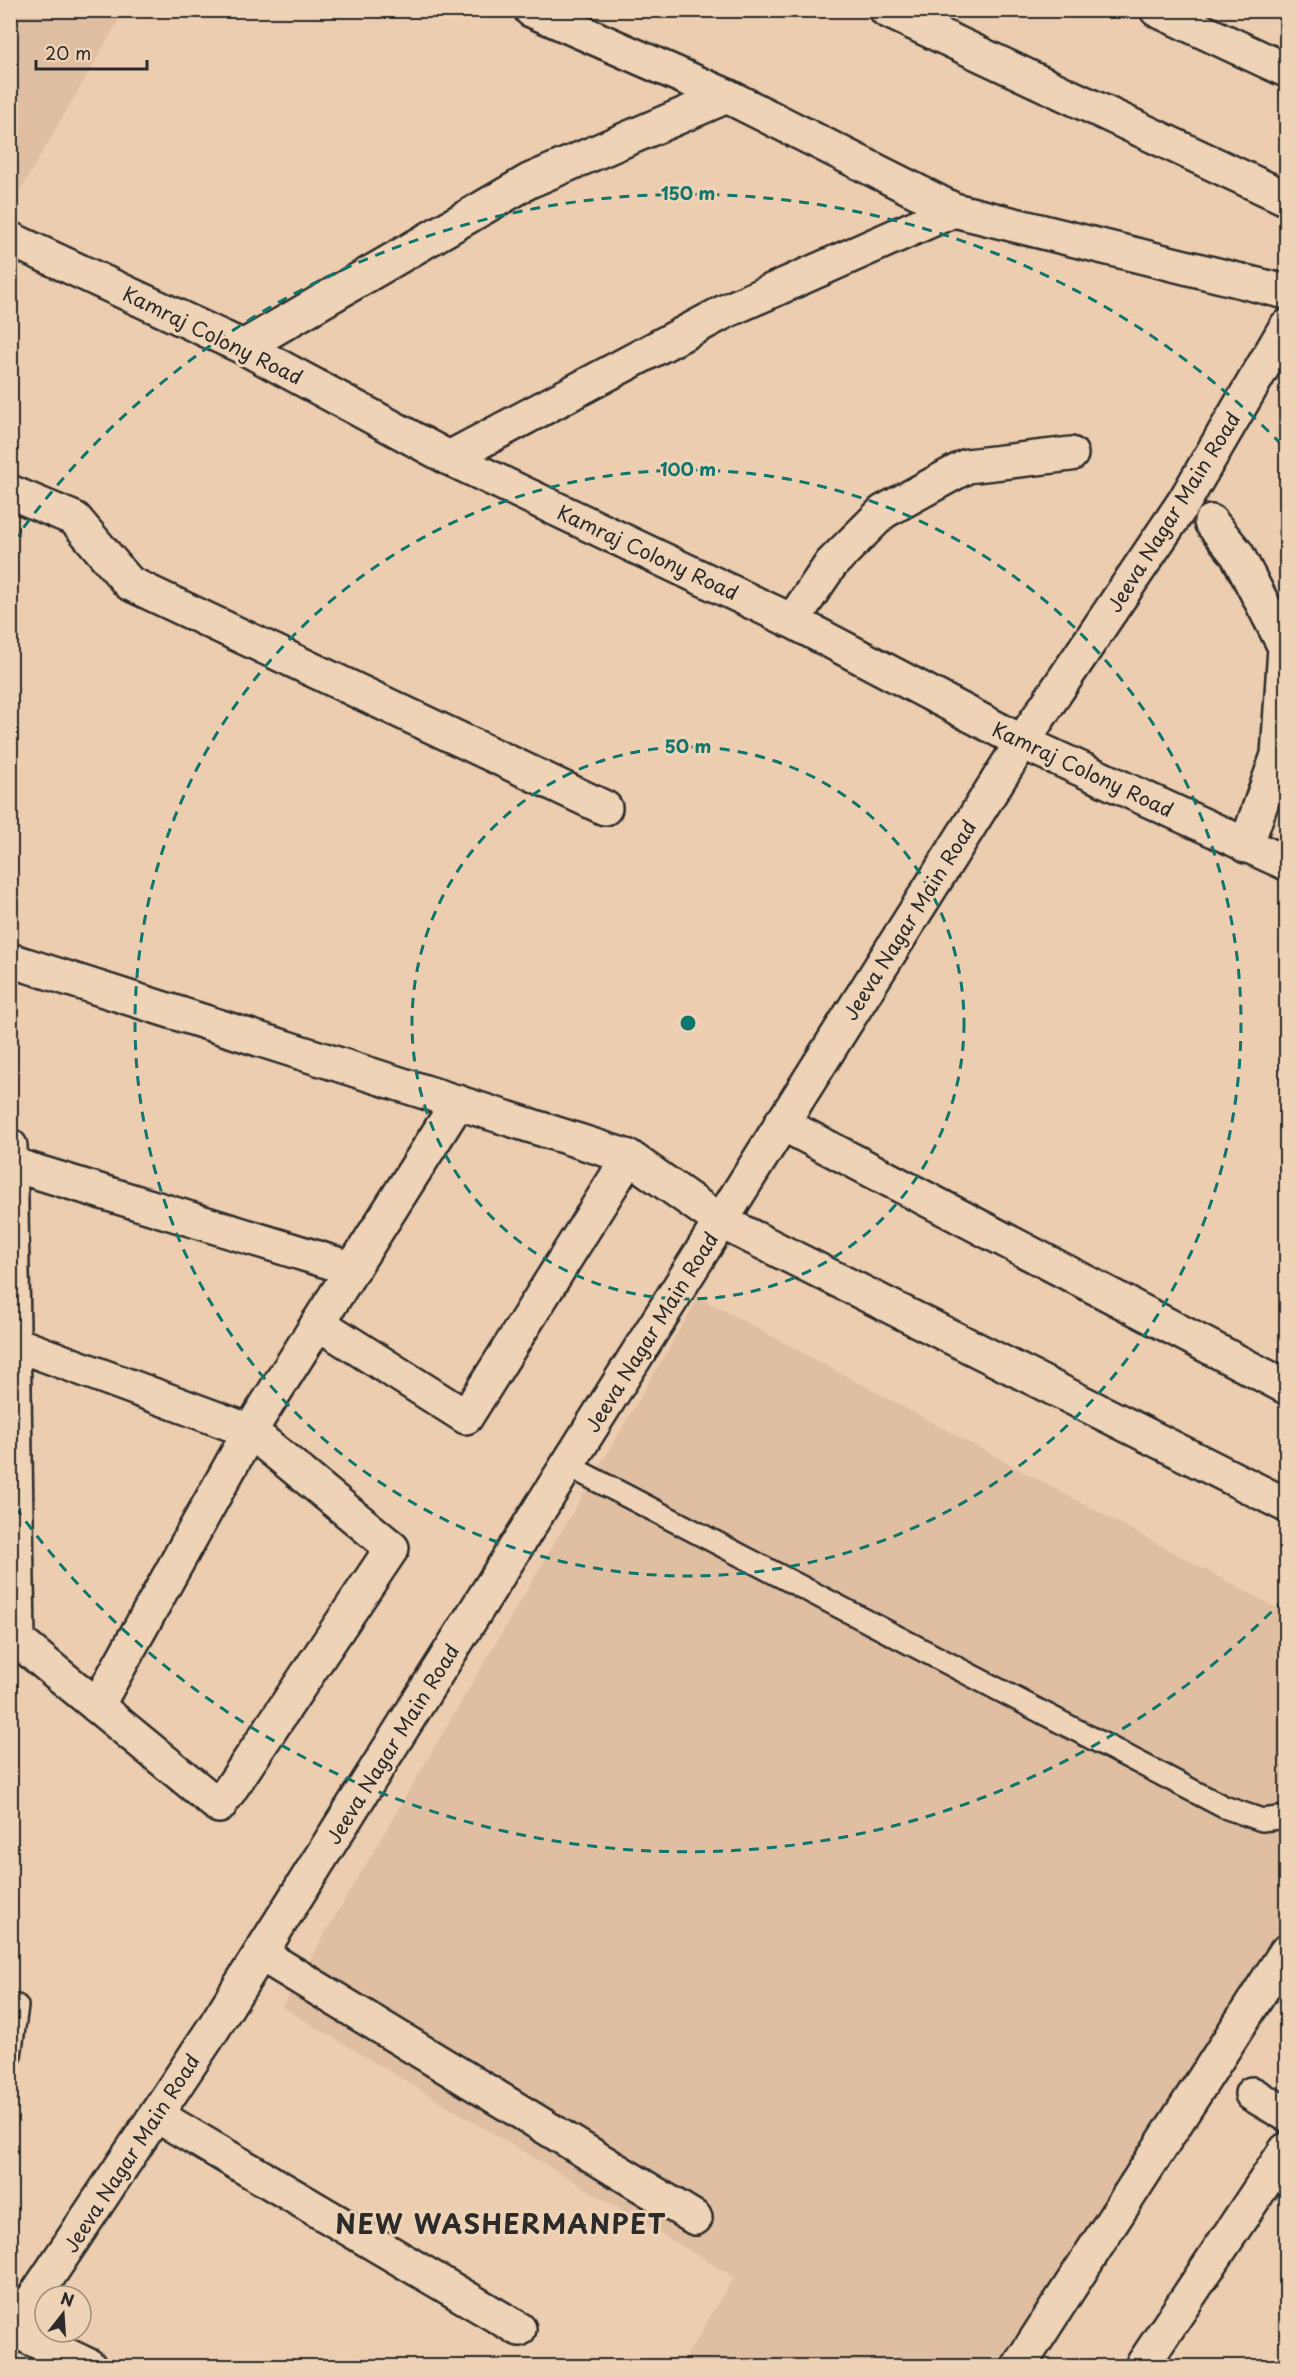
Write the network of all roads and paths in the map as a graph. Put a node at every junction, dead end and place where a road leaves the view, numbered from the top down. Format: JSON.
{"nodes":[{"id":1,"x":531,"y":10,"type":"edge"},
{"id":2,"x":886,"y":10,"type":"edge"},
{"id":3,"x":1157,"y":10,"type":"edge"},
{"id":4,"x":1287,"y":70,"type":"edge"},
{"id":5,"x":727,"y":96,"type":"junction"},
{"id":6,"x":1287,"y":198,"type":"edge"},
{"id":7,"x":954,"y":210,"type":"junction"},
{"id":8,"x":10,"y":239,"type":"edge"},
{"id":9,"x":1287,"y":292,"type":"edge"},
{"id":10,"x":1287,"y":327,"type":"edge"},
{"id":11,"x":243,"y":347,"type":"junction"},
{"id":12,"x":1071,"y":454,"type":"dead end"},
{"id":13,"x":449,"y":458,"type":"junction"},
{"id":14,"x":10,"y":492,"type":"edge"},
{"id":15,"x":1211,"y":522,"type":"dead end"},
{"id":16,"x":792,"y":621,"type":"junction"},
{"id":17,"x":1022,"y":742,"type":"junction"},
{"id":18,"x":605,"y":808,"type":"dead end"},
{"id":19,"x":1246,"y":846,"type":"junction"},
{"id":20,"x":1287,"y":863,"type":"edge"},
{"id":21,"x":10,"y":960,"type":"edge"},
{"id":22,"x":458,"y":1102,"type":"junction"},
{"id":23,"x":781,"y":1123,"type":"junction"},
{"id":24,"x":10,"y":1146,"type":"edge"},
{"id":25,"x":630,"y":1157,"type":"junction"},
{"id":26,"x":11,"y":1164,"type":"edge"},
{"id":27,"x":720,"y":1221,"type":"junction"},
{"id":28,"x":353,"y":1269,"type":"junction"},
{"id":29,"x":318,"y":1323,"type":"junction"},
{"id":30,"x":13,"y":1343,"type":"junction"},
{"id":31,"x":1286,"y":1385,"type":"edge"},
{"id":32,"x":250,"y":1431,"type":"junction"},
{"id":33,"x":567,"y":1465,"type":"junction"},
{"id":34,"x":1287,"y":1505,"type":"edge"},
{"id":35,"x":97,"y":1706,"type":"junction"},
{"id":36,"x":1287,"y":1817,"type":"edge"},
{"id":37,"x":1287,"y":1952,"type":"edge"},
{"id":38,"x":261,"y":1953,"type":"junction"},
{"id":39,"x":17,"y":2006,"type":"dead end"},
{"id":40,"x":10,"y":2056,"type":"edge"},
{"id":41,"x":1252,"y":2094,"type":"dead end"},
{"id":42,"x":1287,"y":2114,"type":"edge"},
{"id":43,"x":156,"y":2115,"type":"junction"},
{"id":44,"x":1287,"y":2150,"type":"edge"},
{"id":45,"x":695,"y":2218,"type":"dead end"},
{"id":46,"x":519,"y":2329,"type":"dead end"},
{"id":47,"x":12,"y":2332,"type":"edge"},
{"id":48,"x":89,"y":2367,"type":"edge"},
{"id":49,"x":1019,"y":2367,"type":"edge"},
{"id":50,"x":1142,"y":2367,"type":"edge"}],
"edges":[{"from":1,"to":5,"type":"street"},
{"from":2,"to":6,"type":"street"},
{"from":3,"to":4,"type":"street"},
{"from":5,"to":7,"type":"street"},
{"from":5,"to":11,"type":"street"},
{"from":7,"to":9,"type":"street"},
{"from":7,"to":13,"type":"street"},
{"from":8,"to":11,"type":"street","name":"Kamraj Colony Road"},
{"from":10,"to":17,"type":"street","name":"Jeeva Nagar Main Road"},
{"from":11,"to":13,"type":"street","name":"Kamraj Colony Road"},
{"from":12,"to":16,"type":"street"},
{"from":13,"to":16,"type":"street","name":"Kamraj Colony Road"},
{"from":14,"to":18,"type":"street"},
{"from":15,"to":19,"type":"street"},
{"from":16,"to":17,"type":"street","name":"Kamraj Colony Road"},
{"from":17,"to":19,"type":"street","name":"Kamraj Colony Road"},
{"from":17,"to":23,"type":"street","name":"Jeeva Nagar Main Road"},
{"from":19,"to":20,"type":"street","name":"Kamraj Colony Road"},
{"from":21,"to":22,"type":"street"},
{"from":22,"to":25,"type":"street"},
{"from":22,"to":28,"type":"street"},
{"from":23,"to":27,"type":"street","name":"Jeeva Nagar Main Road"},
{"from":23,"to":31,"type":"street"},
{"from":24,"to":26,"type":"street"},
{"from":25,"to":27,"type":"street"},
{"from":25,"to":29,"type":"street"},
{"from":26,"to":28,"type":"street"},
{"from":26,"to":30,"type":"street"},
{"from":27,"to":33,"type":"street","name":"Jeeva Nagar Main Road"},
{"from":27,"to":34,"type":"street"},
{"from":28,"to":29,"type":"street"},
{"from":29,"to":32,"type":"street"},
{"from":30,"to":32,"type":"street"},
{"from":30,"to":35,"type":"street"},
{"from":32,"to":35,"type":"street"},
{"from":32,"to":35,"type":"street"},
{"from":33,"to":36,"type":"lane"},
{"from":33,"to":38,"type":"street","name":"Jeeva Nagar Main Road"},
{"from":37,"to":49,"type":"street"},
{"from":38,"to":43,"type":"street","name":"Jeeva Nagar Main Road"},
{"from":38,"to":45,"type":"street"},
{"from":39,"to":40,"type":"lane"},
{"from":41,"to":42,"type":"street"},
{"from":43,"to":46,"type":"street"},
{"from":43,"to":47,"type":"street","name":"Jeeva Nagar Main Road"},
{"from":44,"to":50,"type":"street"},
{"from":47,"to":48,"type":"street"}]}
